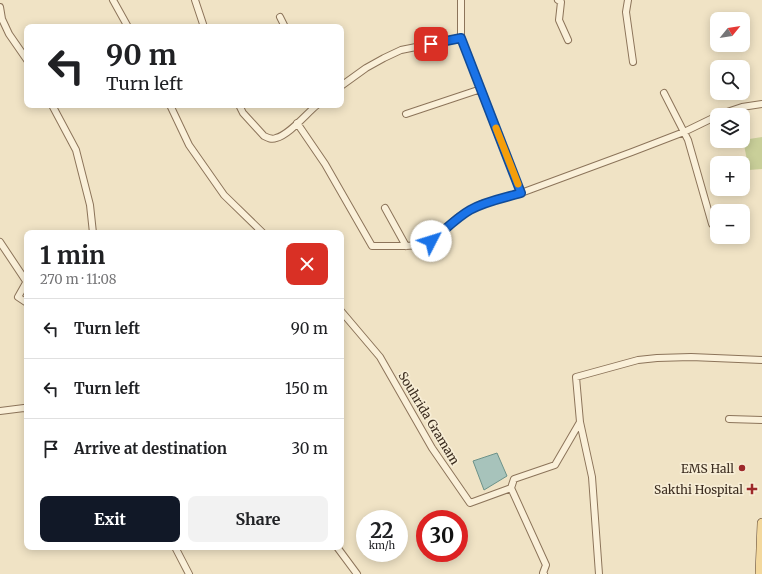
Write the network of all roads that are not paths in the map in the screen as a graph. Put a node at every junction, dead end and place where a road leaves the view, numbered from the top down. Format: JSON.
{"nodes":[{"id":1,"x":113,"y":0,"type":"edge"},
{"id":2,"x":195,"y":0,"type":"edge"},
{"id":3,"x":461,"y":0,"type":"edge"},
{"id":4,"x":558,"y":0,"type":"edge"},
{"id":5,"x":628,"y":0,"type":"edge"},
{"id":6,"x":0,"y":7,"type":"edge"},
{"id":7,"x":280,"y":17,"type":"dead end"},
{"id":8,"x":126,"y":24,"type":"edge"},
{"id":9,"x":203,"y":24,"type":"edge"},
{"id":10,"x":284,"y":24,"type":"edge"},
{"id":11,"x":461,"y":38,"type":"junction"},
{"id":12,"x":568,"y":40,"type":"dead end"},
{"id":13,"x":24,"y":56,"type":"edge"},
{"id":14,"x":633,"y":62,"type":"dead end"},
{"id":15,"x":344,"y":84,"type":"edge"},
{"id":16,"x":481,"y":89,"type":"junction"},
{"id":17,"x":664,"y":92,"type":"dead end"},
{"id":18,"x":762,"y":104,"type":"edge"},
{"id":19,"x":54,"y":108,"type":"edge"},
{"id":20,"x":171,"y":108,"type":"edge"},
{"id":21,"x":240,"y":108,"type":"edge"},
{"id":22,"x":314,"y":108,"type":"edge"},
{"id":23,"x":739,"y":108,"type":"edge"},
{"id":24,"x":406,"y":114,"type":"dead end"},
{"id":25,"x":710,"y":119,"type":"edge"},
{"id":26,"x":297,"y":123,"type":"junction"},
{"id":27,"x":684,"y":132,"type":"junction"},
{"id":28,"x":521,"y":193,"type":"junction"},
{"id":29,"x":385,"y":208,"type":"dead end"},
{"id":30,"x":710,"y":217,"type":"edge"},
{"id":31,"x":93,"y":230,"type":"edge"},
{"id":32,"x":260,"y":230,"type":"edge"},
{"id":33,"x":0,"y":242,"type":"edge"},
{"id":34,"x":406,"y":246,"type":"junction"},
{"id":35,"x":24,"y":277,"type":"edge"},
{"id":36,"x":24,"y":287,"type":"edge"},
{"id":37,"x":24,"y":301,"type":"edge"},
{"id":38,"x":344,"y":315,"type":"edge"},
{"id":39,"x":762,"y":360,"type":"edge"},
{"id":40,"x":24,"y":408,"type":"edge"},
{"id":41,"x":0,"y":411,"type":"edge"},
{"id":42,"x":729,"y":419,"type":"dead end"},
{"id":43,"x":762,"y":420,"type":"edge"},
{"id":44,"x":580,"y":422,"type":"junction"},
{"id":45,"x":511,"y":488,"type":"junction"},
{"id":46,"x":762,"y":523,"type":"edge"},
{"id":47,"x":177,"y":550,"type":"edge"},
{"id":48,"x":339,"y":550,"type":"edge"},
{"id":49,"x":190,"y":574,"type":"edge"},
{"id":50,"x":357,"y":574,"type":"edge"},
{"id":51,"x":544,"y":574,"type":"edge"},
{"id":52,"x":599,"y":574,"type":"edge"},
{"id":53,"x":760,"y":574,"type":"edge"}],
"edges":[{"from":1,"to":8,"type":"street"},
{"from":2,"to":9,"type":"street"},
{"from":3,"to":11,"type":"street"},
{"from":4,"to":12,"type":"street"},
{"from":5,"to":14,"type":"street"},
{"from":6,"to":13,"type":"street"},
{"from":7,"to":10,"type":"street"},
{"from":11,"to":15,"type":"street"},
{"from":11,"to":16,"type":"street"},
{"from":16,"to":24,"type":"street"},
{"from":16,"to":28,"type":"street"},
{"from":17,"to":27,"type":"street"},
{"from":18,"to":23,"type":"street"},
{"from":19,"to":31,"type":"street"},
{"from":20,"to":32,"type":"street"},
{"from":21,"to":26,"type":"street"},
{"from":22,"to":26,"type":"street"},
{"from":25,"to":27,"type":"street"},
{"from":26,"to":34,"type":"street"},
{"from":27,"to":28,"type":"street"},
{"from":27,"to":30,"type":"street"},
{"from":28,"to":34,"type":"street"},
{"from":29,"to":34,"type":"street"},
{"from":33,"to":35,"type":"street"},
{"from":36,"to":37,"type":"street"},
{"from":38,"to":45,"type":"street","name":"Souhrida Gramam"},
{"from":39,"to":44,"type":"street"},
{"from":40,"to":41,"type":"street"},
{"from":42,"to":43,"type":"street"},
{"from":44,"to":45,"type":"street"},
{"from":44,"to":52,"type":"street"},
{"from":45,"to":51,"type":"street"},
{"from":46,"to":53,"type":"main road"},
{"from":47,"to":49,"type":"street"},
{"from":48,"to":50,"type":"street"}]}
